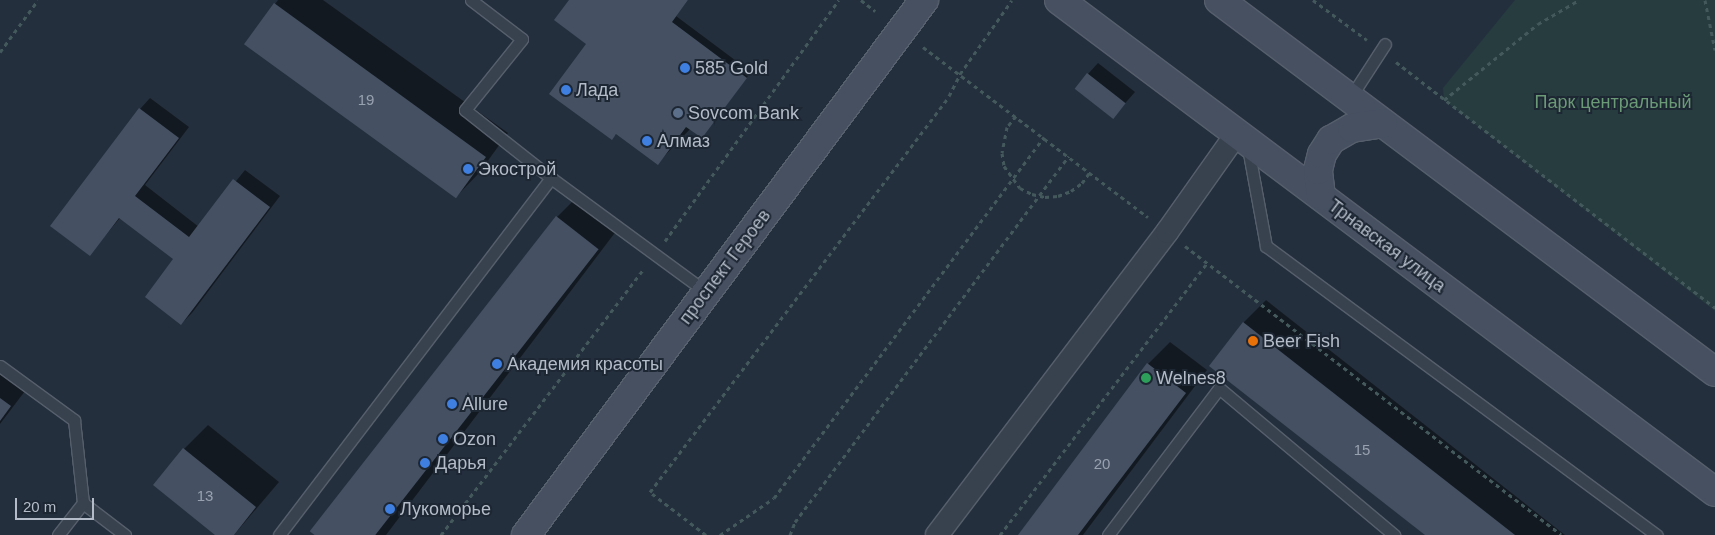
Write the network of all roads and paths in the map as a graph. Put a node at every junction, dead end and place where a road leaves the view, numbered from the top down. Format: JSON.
{"nodes":[{"id":1,"x":38,"y":0,"type":"edge"},
{"id":2,"x":471,"y":0,"type":"edge"},
{"id":3,"x":860,"y":0,"type":"edge"},
{"id":4,"x":924,"y":0,"type":"edge"},
{"id":5,"x":1012,"y":0,"type":"edge"},
{"id":6,"x":1059,"y":0,"type":"edge"},
{"id":7,"x":1219,"y":0,"type":"edge"},
{"id":8,"x":1313,"y":0,"type":"edge"},
{"id":9,"x":1579,"y":0,"type":"edge"},
{"id":10,"x":1705,"y":0,"type":"edge"},
{"id":11,"x":875,"y":11,"type":"dead end"},
{"id":12,"x":923,"y":47,"type":"dead end"},
{"id":13,"x":1382,"y":47,"type":"junction"},
{"id":14,"x":1715,"y":50,"type":"edge"},
{"id":15,"x":0,"y":52,"type":"edge"},
{"id":16,"x":960,"y":74,"type":"junction"},
{"id":17,"x":1350,"y":98,"type":"junction"},
{"id":18,"x":1444,"y":100,"type":"junction"},
{"id":19,"x":1016,"y":116,"type":"junction"},
{"id":20,"x":1383,"y":123,"type":"junction"},
{"id":21,"x":1044,"y":137,"type":"junction"},
{"id":22,"x":1242,"y":137,"type":"junction"},
{"id":23,"x":1069,"y":156,"type":"junction"},
{"id":24,"x":1090,"y":172,"type":"junction"},
{"id":25,"x":550,"y":178,"type":"junction"},
{"id":26,"x":1012,"y":180,"type":"junction"},
{"id":27,"x":1039,"y":196,"type":"junction"},
{"id":28,"x":1321,"y":196,"type":"junction"},
{"id":29,"x":1167,"y":232,"type":"junction"},
{"id":30,"x":1208,"y":263,"type":"junction"},
{"id":31,"x":706,"y":293,"type":"junction"},
{"id":32,"x":1715,"y":308,"type":"edge"},
{"id":33,"x":0,"y":366,"type":"edge"},
{"id":34,"x":1715,"y":372,"type":"edge"},
{"id":35,"x":1715,"y":492,"type":"edge"},
{"id":36,"x":83,"y":503,"type":"junction"},
{"id":37,"x":58,"y":535,"type":"edge"},
{"id":38,"x":125,"y":535,"type":"edge"},
{"id":39,"x":279,"y":535,"type":"edge"},
{"id":40,"x":526,"y":535,"type":"edge"},
{"id":41,"x":706,"y":535,"type":"edge"},
{"id":42,"x":720,"y":535,"type":"edge"},
{"id":43,"x":790,"y":535,"type":"edge"},
{"id":44,"x":938,"y":535,"type":"edge"},
{"id":45,"x":1000,"y":535,"type":"edge"},
{"id":46,"x":1108,"y":535,"type":"edge"},
{"id":47,"x":1394,"y":535,"type":"edge"},
{"id":48,"x":1561,"y":535,"type":"edge"},
{"id":49,"x":1657,"y":535,"type":"edge"}],
"edges":[{"from":1,"to":15,"type":"path"},
{"from":2,"to":25,"type":"lane"},
{"from":3,"to":11,"type":"path"},
{"from":4,"to":31,"type":"main road","name":"проспект Героев"},
{"from":5,"to":16,"type":"path"},
{"from":6,"to":22,"type":"main road","name":"Трнавская улица"},
{"from":7,"to":17,"type":"main road"},
{"from":8,"to":13,"type":"path"},
{"from":9,"to":18,"type":"path"},
{"from":10,"to":14,"type":"path"},
{"from":12,"to":16,"type":"path"},
{"from":13,"to":17,"type":"lane"},
{"from":13,"to":18,"type":"path"},
{"from":16,"to":19,"type":"path"},
{"from":16,"to":41,"type":"path"},
{"from":17,"to":20,"type":"main road"},
{"from":18,"to":32,"type":"path"},
{"from":19,"to":21,"type":"path"},
{"from":19,"to":26,"type":"path"},
{"from":20,"to":28,"type":"main road"},
{"from":20,"to":34,"type":"main road"},
{"from":21,"to":23,"type":"path"},
{"from":21,"to":26,"type":"path"},
{"from":22,"to":28,"type":"main road","name":"Трнавская улица"},
{"from":22,"to":29,"type":"street"},
{"from":22,"to":49,"type":"lane"},
{"from":23,"to":24,"type":"path"},
{"from":23,"to":27,"type":"path"},
{"from":24,"to":27,"type":"path"},
{"from":24,"to":29,"type":"path"},
{"from":25,"to":31,"type":"lane"},
{"from":25,"to":39,"type":"lane"},
{"from":26,"to":27,"type":"path"},
{"from":26,"to":42,"type":"path"},
{"from":27,"to":43,"type":"path"},
{"from":28,"to":35,"type":"main road","name":"Трнавская улица"},
{"from":29,"to":30,"type":"path"},
{"from":29,"to":44,"type":"street"},
{"from":30,"to":45,"type":"path"},
{"from":30,"to":48,"type":"path"},
{"from":31,"to":40,"type":"main road","name":"проспект Героев"},
{"from":33,"to":36,"type":"lane"},
{"from":36,"to":37,"type":"lane"},
{"from":36,"to":38,"type":"lane"},
{"from":46,"to":47,"type":"lane"}]}
